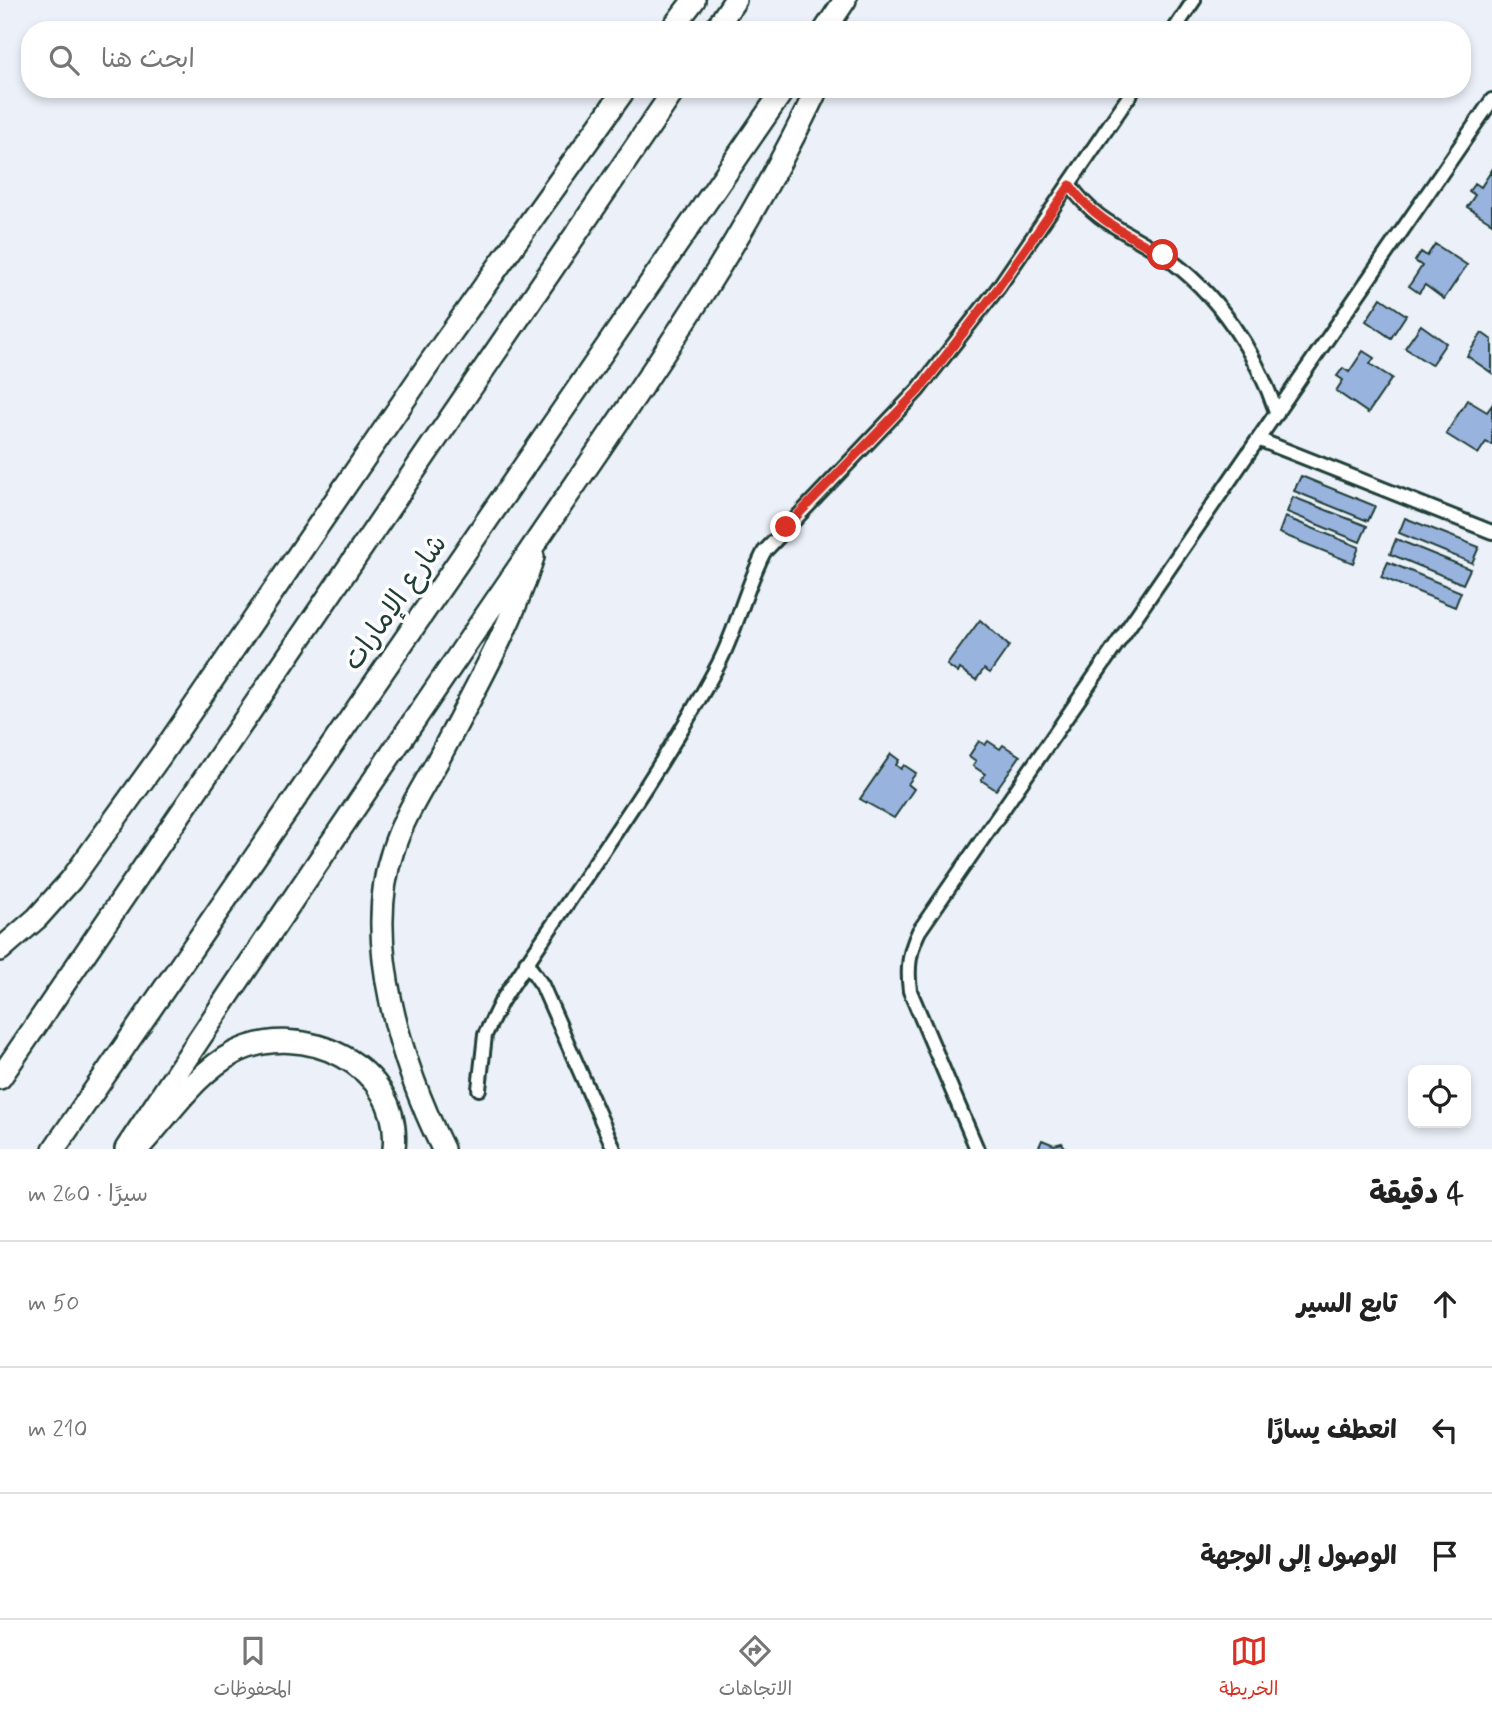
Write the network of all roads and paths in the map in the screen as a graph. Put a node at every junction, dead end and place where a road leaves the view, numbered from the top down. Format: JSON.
{"nodes":[{"id":1,"x":694,"y":0,"type":"edge"},
{"id":2,"x":736,"y":0,"type":"edge"},
{"id":3,"x":848,"y":0,"type":"edge"},
{"id":4,"x":1194,"y":0,"type":"edge"},
{"id":5,"x":678,"y":21,"type":"edge"},
{"id":6,"x":721,"y":21,"type":"edge"},
{"id":7,"x":832,"y":21,"type":"edge"},
{"id":8,"x":843,"y":21,"type":"edge"},
{"id":9,"x":1180,"y":21,"type":"edge"},
{"id":10,"x":619,"y":98,"type":"edge"},
{"id":11,"x":669,"y":98,"type":"edge"},
{"id":12,"x":778,"y":98,"type":"edge"},
{"id":13,"x":812,"y":98,"type":"edge"},
{"id":14,"x":1128,"y":98,"type":"edge"},
{"id":15,"x":1492,"y":100,"type":"edge"},
{"id":16,"x":1070,"y":185,"type":"junction"},
{"id":17,"x":1277,"y":414,"type":"junction"},
{"id":18,"x":1259,"y":440,"type":"junction"},
{"id":19,"x":1490,"y":528,"type":"edge"},
{"id":20,"x":539,"y":536,"type":"junction"},
{"id":21,"x":0,"y":950,"type":"edge"},
{"id":22,"x":526,"y":962,"type":"junction"},
{"id":23,"x":0,"y":1078,"type":"edge"},
{"id":24,"x":479,"y":1089,"type":"dead end"},
{"id":25,"x":54,"y":1149,"type":"edge"},
{"id":26,"x":126,"y":1149,"type":"edge"},
{"id":27,"x":138,"y":1149,"type":"edge"},
{"id":28,"x":394,"y":1149,"type":"edge"},
{"id":29,"x":443,"y":1149,"type":"edge"},
{"id":30,"x":614,"y":1149,"type":"edge"},
{"id":31,"x":977,"y":1149,"type":"edge"}],
"edges":[{"from":1,"to":5,"type":"highway"},
{"from":2,"to":6,"type":"highway"},
{"from":3,"to":7,"type":"highway"},
{"from":3,"to":8,"type":"highway"},
{"from":4,"to":9,"type":"street"},
{"from":10,"to":21,"type":"highway"},
{"from":11,"to":23,"type":"highway","name":"شارع الإمارات"},
{"from":12,"to":25,"type":"highway","name":"شارع الإمارات"},
{"from":13,"to":20,"type":"highway"},
{"from":14,"to":16,"type":"street"},
{"from":15,"to":17,"type":"street"},
{"from":16,"to":17,"type":"street"},
{"from":16,"to":22,"type":"street"},
{"from":17,"to":18,"type":"street"},
{"from":18,"to":19,"type":"street"},
{"from":18,"to":31,"type":"street"},
{"from":20,"to":26,"type":"highway"},
{"from":20,"to":29,"type":"highway"},
{"from":22,"to":24,"type":"street"},
{"from":22,"to":30,"type":"street"},
{"from":27,"to":28,"type":"highway"}]}
